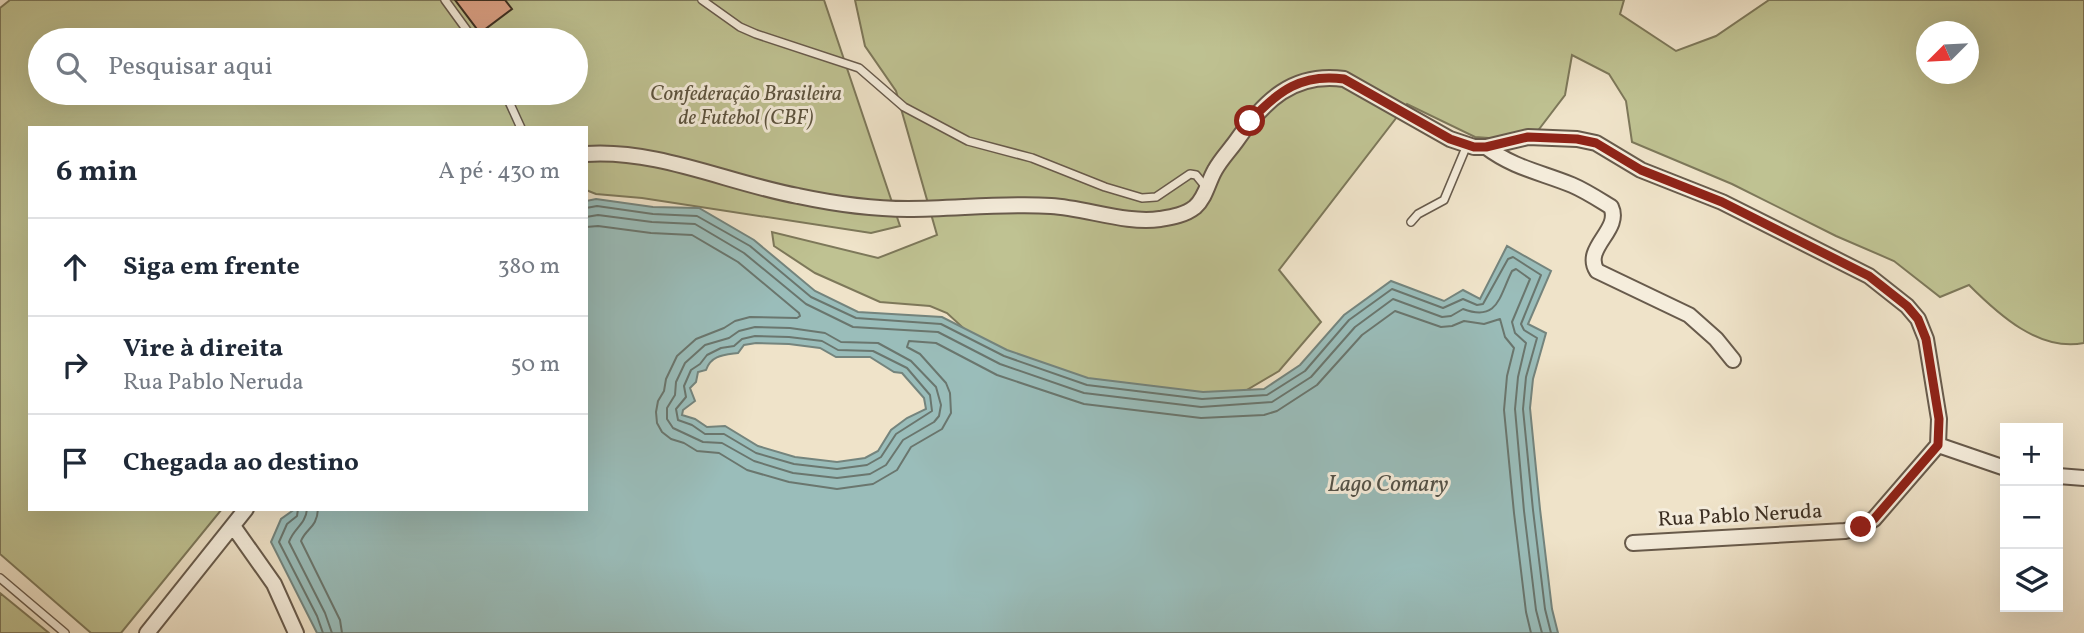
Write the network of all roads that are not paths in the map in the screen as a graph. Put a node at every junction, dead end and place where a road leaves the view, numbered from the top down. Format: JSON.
{"nodes":[{"id":1,"x":445,"y":0,"type":"edge"},
{"id":2,"x":702,"y":0,"type":"edge"},
{"id":3,"x":465,"y":28,"type":"edge"},
{"id":4,"x":510,"y":105,"type":"edge"},
{"id":5,"x":520,"y":126,"type":"edge"},
{"id":6,"x":1467,"y":145,"type":"junction"},
{"id":7,"x":1486,"y":147,"type":"junction"},
{"id":8,"x":588,"y":154,"type":"edge"},
{"id":9,"x":1206,"y":190,"type":"junction"},
{"id":10,"x":1411,"y":222,"type":"dead end"},
{"id":11,"x":1733,"y":360,"type":"dead end"},
{"id":12,"x":1938,"y":445,"type":"junction"},
{"id":13,"x":2000,"y":466,"type":"edge"},
{"id":14,"x":2063,"y":477,"type":"edge"},
{"id":15,"x":2084,"y":478,"type":"edge"},
{"id":16,"x":244,"y":511,"type":"edge"},
{"id":17,"x":233,"y":526,"type":"junction"},
{"id":18,"x":1633,"y":543,"type":"dead end"},
{"id":19,"x":0,"y":578,"type":"edge"},
{"id":20,"x":65,"y":633,"type":"edge"},
{"id":21,"x":147,"y":633,"type":"edge"},
{"id":22,"x":296,"y":633,"type":"edge"}],
"edges":[{"from":1,"to":3,"type":"lane"},
{"from":2,"to":9,"type":"lane"},
{"from":4,"to":5,"type":"lane"},
{"from":6,"to":7,"type":"street"},
{"from":6,"to":9,"type":"street"},
{"from":6,"to":10,"type":"lane"},
{"from":7,"to":11,"type":"street"},
{"from":7,"to":12,"type":"street"},
{"from":8,"to":9,"type":"street"},
{"from":12,"to":13,"type":"street"},
{"from":12,"to":18,"type":"street","name":"Rua Pablo Neruda"},
{"from":14,"to":15,"type":"street"},
{"from":16,"to":17,"type":"street"},
{"from":17,"to":21,"type":"street"},
{"from":17,"to":22,"type":"street"},
{"from":19,"to":20,"type":"lane"}]}
